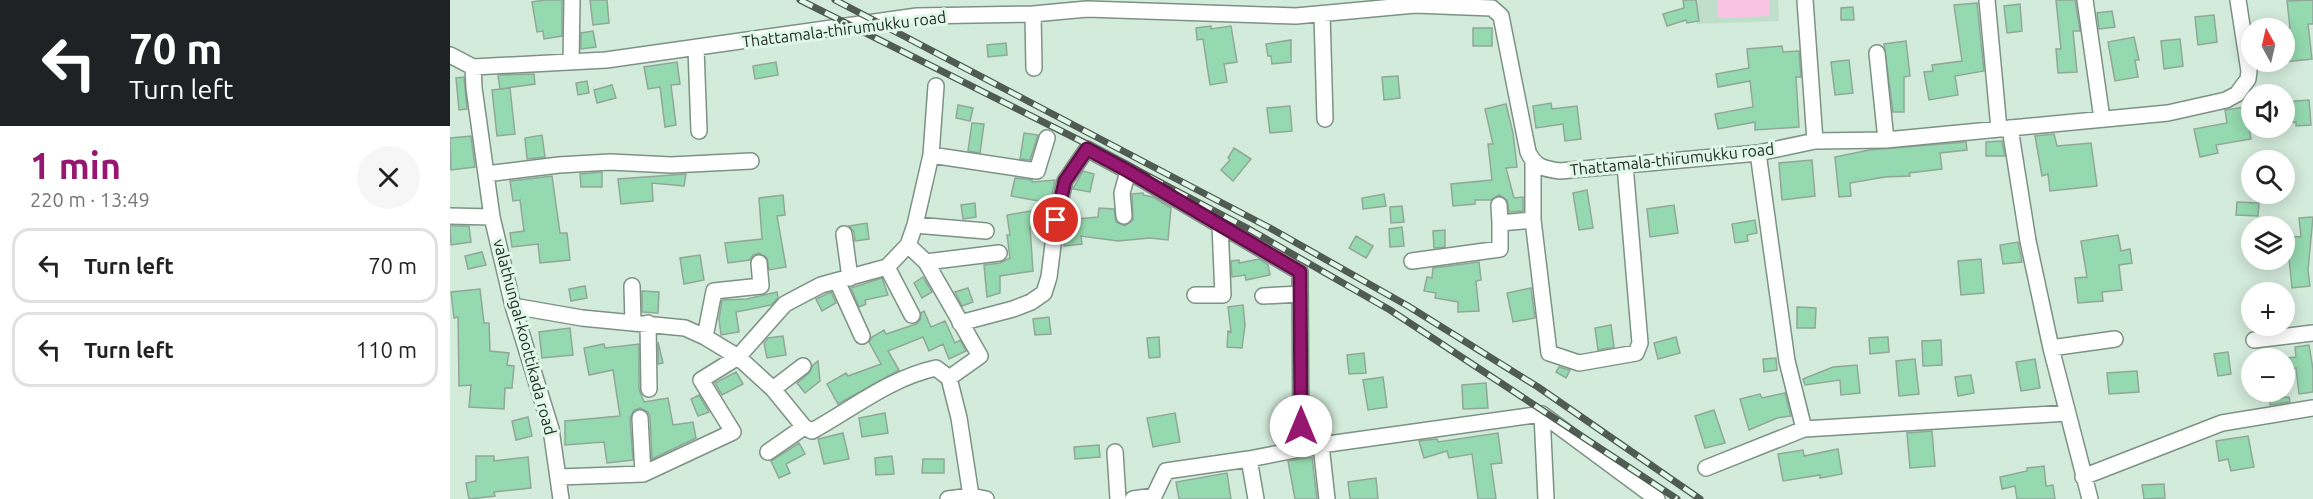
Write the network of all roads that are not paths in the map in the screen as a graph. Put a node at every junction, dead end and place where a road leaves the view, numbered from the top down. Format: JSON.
{"nodes":[{"id":1,"x":572,"y":0,"type":"edge"},
{"id":2,"x":917,"y":0,"type":"edge"},
{"id":3,"x":1299,"y":0,"type":"edge"},
{"id":4,"x":1805,"y":0,"type":"edge"},
{"id":5,"x":1987,"y":0,"type":"edge"},
{"id":6,"x":2085,"y":0,"type":"edge"},
{"id":7,"x":2238,"y":0,"type":"edge"},
{"id":8,"x":1415,"y":2,"type":"edge"},
{"id":9,"x":1087,"y":4,"type":"edge"},
{"id":10,"x":1033,"y":14,"type":"junction"},
{"id":11,"x":1322,"y":14,"type":"junction"},
{"id":12,"x":917,"y":16,"type":"junction"},
{"id":13,"x":1296,"y":16,"type":"junction"},
{"id":14,"x":696,"y":48,"type":"junction"},
{"id":15,"x":1877,"y":53,"type":"dead end"},
{"id":16,"x":450,"y":55,"type":"edge"},
{"id":17,"x":571,"y":62,"type":"junction"},
{"id":18,"x":473,"y":67,"type":"junction"},
{"id":19,"x":1034,"y":68,"type":"dead end"},
{"id":20,"x":936,"y":86,"type":"dead end"},
{"id":21,"x":1325,"y":118,"type":"dead end"},
{"id":22,"x":2102,"y":119,"type":"junction"},
{"id":23,"x":2005,"y":129,"type":"junction"},
{"id":24,"x":699,"y":131,"type":"dead end"},
{"id":25,"x":1047,"y":138,"type":"dead end"},
{"id":26,"x":1886,"y":140,"type":"junction"},
{"id":27,"x":1815,"y":141,"type":"junction"},
{"id":28,"x":1758,"y":153,"type":"junction"},
{"id":29,"x":931,"y":155,"type":"junction"},
{"id":30,"x":751,"y":161,"type":"dead end"},
{"id":31,"x":1533,"y":164,"type":"junction"},
{"id":32,"x":1625,"y":165,"type":"junction"},
{"id":33,"x":1128,"y":171,"type":"junction"},
{"id":34,"x":486,"y":174,"type":"junction"},
{"id":35,"x":1498,"y":205,"type":"dead end"},
{"id":36,"x":450,"y":216,"type":"edge"},
{"id":37,"x":492,"y":216,"type":"junction"},
{"id":38,"x":1124,"y":216,"type":"dead end"},
{"id":39,"x":1533,"y":220,"type":"junction"},
{"id":40,"x":1500,"y":223,"type":"junction"},
{"id":41,"x":915,"y":225,"type":"junction"},
{"id":42,"x":1220,"y":225,"type":"junction"},
{"id":43,"x":986,"y":231,"type":"dead end"},
{"id":44,"x":843,"y":234,"type":"dead end"},
{"id":45,"x":908,"y":245,"type":"junction"},
{"id":46,"x":999,"y":253,"type":"dead end"},
{"id":47,"x":1412,"y":261,"type":"dead end"},
{"id":48,"x":926,"y":262,"type":"junction"},
{"id":49,"x":759,"y":263,"type":"dead end"},
{"id":50,"x":886,"y":267,"type":"junction"},
{"id":51,"x":843,"y":279,"type":"junction"},
{"id":52,"x":632,"y":286,"type":"dead end"},
{"id":53,"x":1300,"y":294,"type":"junction"},
{"id":54,"x":1195,"y":295,"type":"dead end"},
{"id":55,"x":1263,"y":296,"type":"dead end"},
{"id":56,"x":513,"y":306,"type":"junction"},
{"id":57,"x":912,"y":315,"type":"dead end"},
{"id":58,"x":640,"y":323,"type":"junction"},
{"id":59,"x":960,"y":323,"type":"junction"},
{"id":60,"x":2313,"y":333,"type":"edge"},
{"id":61,"x":705,"y":336,"type":"junction"},
{"id":62,"x":862,"y":336,"type":"dead end"},
{"id":63,"x":2115,"y":339,"type":"dead end"},
{"id":64,"x":2254,"y":340,"type":"dead end"},
{"id":65,"x":2051,"y":348,"type":"junction"},
{"id":66,"x":738,"y":357,"type":"junction"},
{"id":67,"x":803,"y":366,"type":"dead end"},
{"id":68,"x":949,"y":378,"type":"junction"},
{"id":69,"x":649,"y":389,"type":"dead end"},
{"id":70,"x":773,"y":389,"type":"junction"},
{"id":71,"x":2313,"y":408,"type":"edge"},
{"id":72,"x":2068,"y":413,"type":"junction"},
{"id":73,"x":1542,"y":414,"type":"junction"},
{"id":74,"x":640,"y":418,"type":"dead end"},
{"id":75,"x":804,"y":427,"type":"junction"},
{"id":76,"x":1804,"y":429,"type":"junction"},
{"id":77,"x":1321,"y":445,"type":"junction"},
{"id":78,"x":1301,"y":448,"type":"junction"},
{"id":79,"x":768,"y":452,"type":"dead end"},
{"id":80,"x":1115,"y":452,"type":"dead end"},
{"id":81,"x":1249,"y":459,"type":"junction"},
{"id":82,"x":1706,"y":468,"type":"dead end"},
{"id":83,"x":643,"y":474,"type":"junction"},
{"id":84,"x":559,"y":477,"type":"junction"},
{"id":85,"x":2083,"y":477,"type":"junction"},
{"id":86,"x":979,"y":497,"type":"edge"},
{"id":87,"x":561,"y":499,"type":"edge"},
{"id":88,"x":948,"y":499,"type":"edge"},
{"id":89,"x":1118,"y":499,"type":"edge"},
{"id":90,"x":1133,"y":499,"type":"edge"},
{"id":91,"x":1256,"y":499,"type":"edge"},
{"id":92,"x":1327,"y":499,"type":"edge"},
{"id":93,"x":1546,"y":499,"type":"edge"},
{"id":94,"x":1657,"y":499,"type":"edge"},
{"id":95,"x":2090,"y":499,"type":"edge"}],
"edges":[{"from":1,"to":17,"type":"street"},
{"from":2,"to":12,"type":"street"},
{"from":3,"to":13,"type":"street"},
{"from":4,"to":27,"type":"street"},
{"from":5,"to":23,"type":"street"},
{"from":6,"to":22,"type":"street"},
{"from":7,"to":22,"type":"street","name":"Thattamala-thirumukku road"},
{"from":8,"to":11,"type":"street","name":"Thattamala-thirumukku road"},
{"from":8,"to":31,"type":"street","name":"Thattamala-thirumukku road"},
{"from":9,"to":10,"type":"street","name":"Thattamala-thirumukku road"},
{"from":9,"to":13,"type":"street","name":"Thattamala-thirumukku road"},
{"from":10,"to":12,"type":"street","name":"Thattamala-thirumukku road"},
{"from":10,"to":19,"type":"street"},
{"from":11,"to":13,"type":"street","name":"Thattamala-thirumukku road"},
{"from":11,"to":21,"type":"street"},
{"from":12,"to":14,"type":"street","name":"Thattamala-thirumukku road"},
{"from":14,"to":17,"type":"street","name":"Thattamala-thirumukku road"},
{"from":14,"to":24,"type":"street"},
{"from":15,"to":26,"type":"street"},
{"from":16,"to":18,"type":"street"},
{"from":17,"to":18,"type":"street","name":"Thattamala-thirumukku road"},
{"from":18,"to":34,"type":"street","name":"valathungal-koottikada road"},
{"from":20,"to":29,"type":"street"},
{"from":22,"to":23,"type":"street","name":"Thattamala-thirumukku road"},
{"from":23,"to":26,"type":"street","name":"Thattamala-thirumukku road"},
{"from":23,"to":65,"type":"street"},
{"from":25,"to":29,"type":"street"},
{"from":26,"to":27,"type":"street","name":"Thattamala-thirumukku road"},
{"from":27,"to":28,"type":"street","name":"Thattamala-thirumukku road"},
{"from":28,"to":32,"type":"street","name":"Thattamala-thirumukku road"},
{"from":28,"to":76,"type":"street"},
{"from":29,"to":41,"type":"street"},
{"from":30,"to":34,"type":"street"},
{"from":31,"to":32,"type":"street","name":"Thattamala-thirumukku road"},
{"from":31,"to":39,"type":"street"},
{"from":32,"to":39,"type":"street"},
{"from":33,"to":38,"type":"street"},
{"from":33,"to":42,"type":"street"},
{"from":33,"to":59,"type":"street"},
{"from":34,"to":37,"type":"street","name":"valathungal-koottikada road"},
{"from":35,"to":40,"type":"street"},
{"from":36,"to":37,"type":"street"},
{"from":37,"to":56,"type":"street","name":"valathungal-koottikada road"},
{"from":39,"to":40,"type":"street"},
{"from":40,"to":47,"type":"street"},
{"from":41,"to":43,"type":"street"},
{"from":41,"to":45,"type":"street"},
{"from":42,"to":53,"type":"street"},
{"from":42,"to":54,"type":"street"},
{"from":44,"to":51,"type":"street"},
{"from":45,"to":48,"type":"street"},
{"from":45,"to":50,"type":"street"},
{"from":46,"to":48,"type":"street"},
{"from":48,"to":59,"type":"street"},
{"from":49,"to":61,"type":"street"},
{"from":50,"to":51,"type":"street"},
{"from":50,"to":57,"type":"street"},
{"from":51,"to":62,"type":"street"},
{"from":51,"to":66,"type":"street"},
{"from":52,"to":58,"type":"street"},
{"from":53,"to":55,"type":"street"},
{"from":53,"to":78,"type":"street"},
{"from":56,"to":58,"type":"street"},
{"from":56,"to":84,"type":"street","name":"valathungal-koottikada road"},
{"from":58,"to":61,"type":"street"},
{"from":58,"to":69,"type":"street"},
{"from":59,"to":68,"type":"street"},
{"from":60,"to":64,"type":"street"},
{"from":61,"to":66,"type":"street"},
{"from":63,"to":65,"type":"street"},
{"from":65,"to":72,"type":"street"},
{"from":66,"to":70,"type":"street"},
{"from":66,"to":83,"type":"street"},
{"from":67,"to":70,"type":"street"},
{"from":68,"to":75,"type":"street"},
{"from":68,"to":86,"type":"street"},
{"from":70,"to":75,"type":"street"},
{"from":71,"to":85,"type":"street"},
{"from":72,"to":76,"type":"street"},
{"from":72,"to":85,"type":"street"},
{"from":73,"to":77,"type":"street"},
{"from":73,"to":93,"type":"street"},
{"from":73,"to":94,"type":"street"},
{"from":74,"to":83,"type":"street"},
{"from":75,"to":79,"type":"street"},
{"from":76,"to":82,"type":"street"},
{"from":77,"to":78,"type":"street"},
{"from":77,"to":92,"type":"street"},
{"from":78,"to":81,"type":"street"},
{"from":80,"to":89,"type":"street"},
{"from":81,"to":90,"type":"street"},
{"from":81,"to":91,"type":"street"},
{"from":83,"to":84,"type":"street"},
{"from":84,"to":87,"type":"street","name":"valathungal-koottikada road"},
{"from":85,"to":95,"type":"street"},
{"from":86,"to":88,"type":"street"}]}
